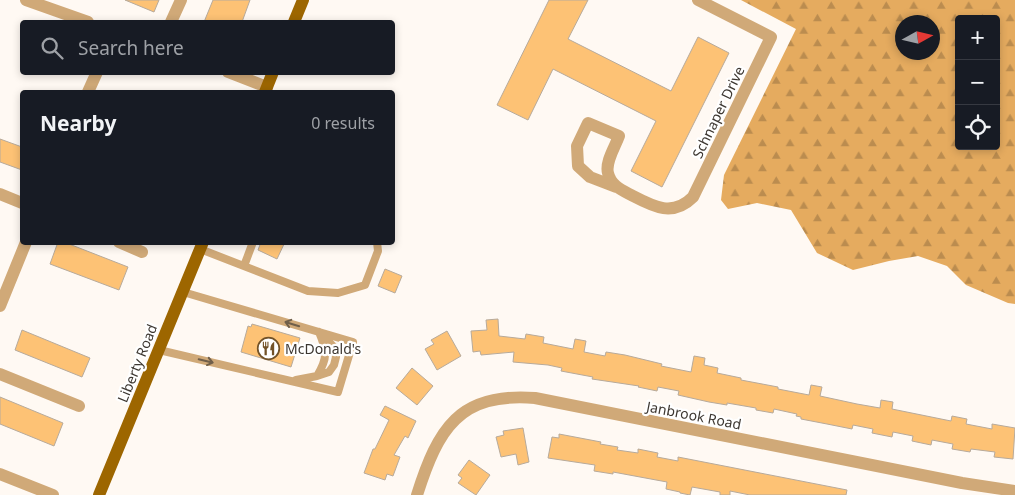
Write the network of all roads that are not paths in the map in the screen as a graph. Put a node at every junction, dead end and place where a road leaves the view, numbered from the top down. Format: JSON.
{"nodes":[{"id":1,"x":26,"y":0,"type":"edge"},
{"id":2,"x":181,"y":0,"type":"edge"},
{"id":3,"x":303,"y":0,"type":"edge"},
{"id":4,"x":698,"y":0,"type":"edge"},
{"id":5,"x":82,"y":20,"type":"edge"},
{"id":6,"x":173,"y":20,"type":"edge"},
{"id":7,"x":295,"y":20,"type":"edge"},
{"id":8,"x":96,"y":75,"type":"edge"},
{"id":9,"x":234,"y":75,"type":"edge"},
{"id":10,"x":272,"y":75,"type":"edge"},
{"id":11,"x":89,"y":90,"type":"edge"},
{"id":12,"x":266,"y":90,"type":"edge"},
{"id":13,"x":616,"y":187,"type":"junction"},
{"id":14,"x":0,"y":194,"type":"edge"},
{"id":15,"x":20,"y":201,"type":"edge"},
{"id":16,"x":25,"y":245,"type":"edge"},
{"id":17,"x":126,"y":245,"type":"edge"},
{"id":18,"x":252,"y":245,"type":"edge"},
{"id":19,"x":377,"y":245,"type":"edge"},
{"id":20,"x":202,"y":246,"type":"edge"},
{"id":21,"x":142,"y":252,"type":"dead end"},
{"id":22,"x":244,"y":266,"type":"junction"},
{"id":23,"x":183,"y":292,"type":"junction"},
{"id":24,"x":0,"y":306,"type":"edge"},
{"id":25,"x":318,"y":332,"type":"junction"},
{"id":26,"x":159,"y":350,"type":"junction"},
{"id":27,"x":0,"y":374,"type":"edge"},
{"id":28,"x":292,"y":381,"type":"junction"},
{"id":29,"x":79,"y":406,"type":"dead end"},
{"id":30,"x":0,"y":474,"type":"edge"},
{"id":31,"x":1015,"y":491,"type":"edge"},
{"id":32,"x":53,"y":495,"type":"edge"},
{"id":33,"x":99,"y":495,"type":"edge"},
{"id":34,"x":417,"y":495,"type":"edge"}],
"edges":[{"from":1,"to":5,"type":"street"},
{"from":2,"to":6,"type":"street"},
{"from":3,"to":7,"type":"main road"},
{"from":4,"to":13,"type":"street","name":"Schnaper Drive"},
{"from":8,"to":11,"type":"street"},
{"from":9,"to":12,"type":"street"},
{"from":10,"to":12,"type":"main road"},
{"from":13,"to":13,"type":"street","name":"Schnaper Drive"},
{"from":14,"to":15,"type":"street"},
{"from":16,"to":24,"type":"street"},
{"from":17,"to":21,"type":"street"},
{"from":18,"to":22,"type":"lane"},
{"from":19,"to":22,"type":"lane"},
{"from":20,"to":22,"type":"lane"},
{"from":20,"to":23,"type":"main road","name":"Liberty Road"},
{"from":25,"to":23,"type":"lane","one_way":true},
{"from":23,"to":26,"type":"main road","name":"Liberty Road"},
{"from":25,"to":28,"type":"lane"},
{"from":25,"to":28,"type":"lane"},
{"from":26,"to":28,"type":"lane","one_way":true},
{"from":26,"to":33,"type":"main road","name":"Liberty Road"},
{"from":27,"to":29,"type":"street"},
{"from":30,"to":32,"type":"street"},
{"from":31,"to":34,"type":"street","name":"Janbrook Road"}]}
